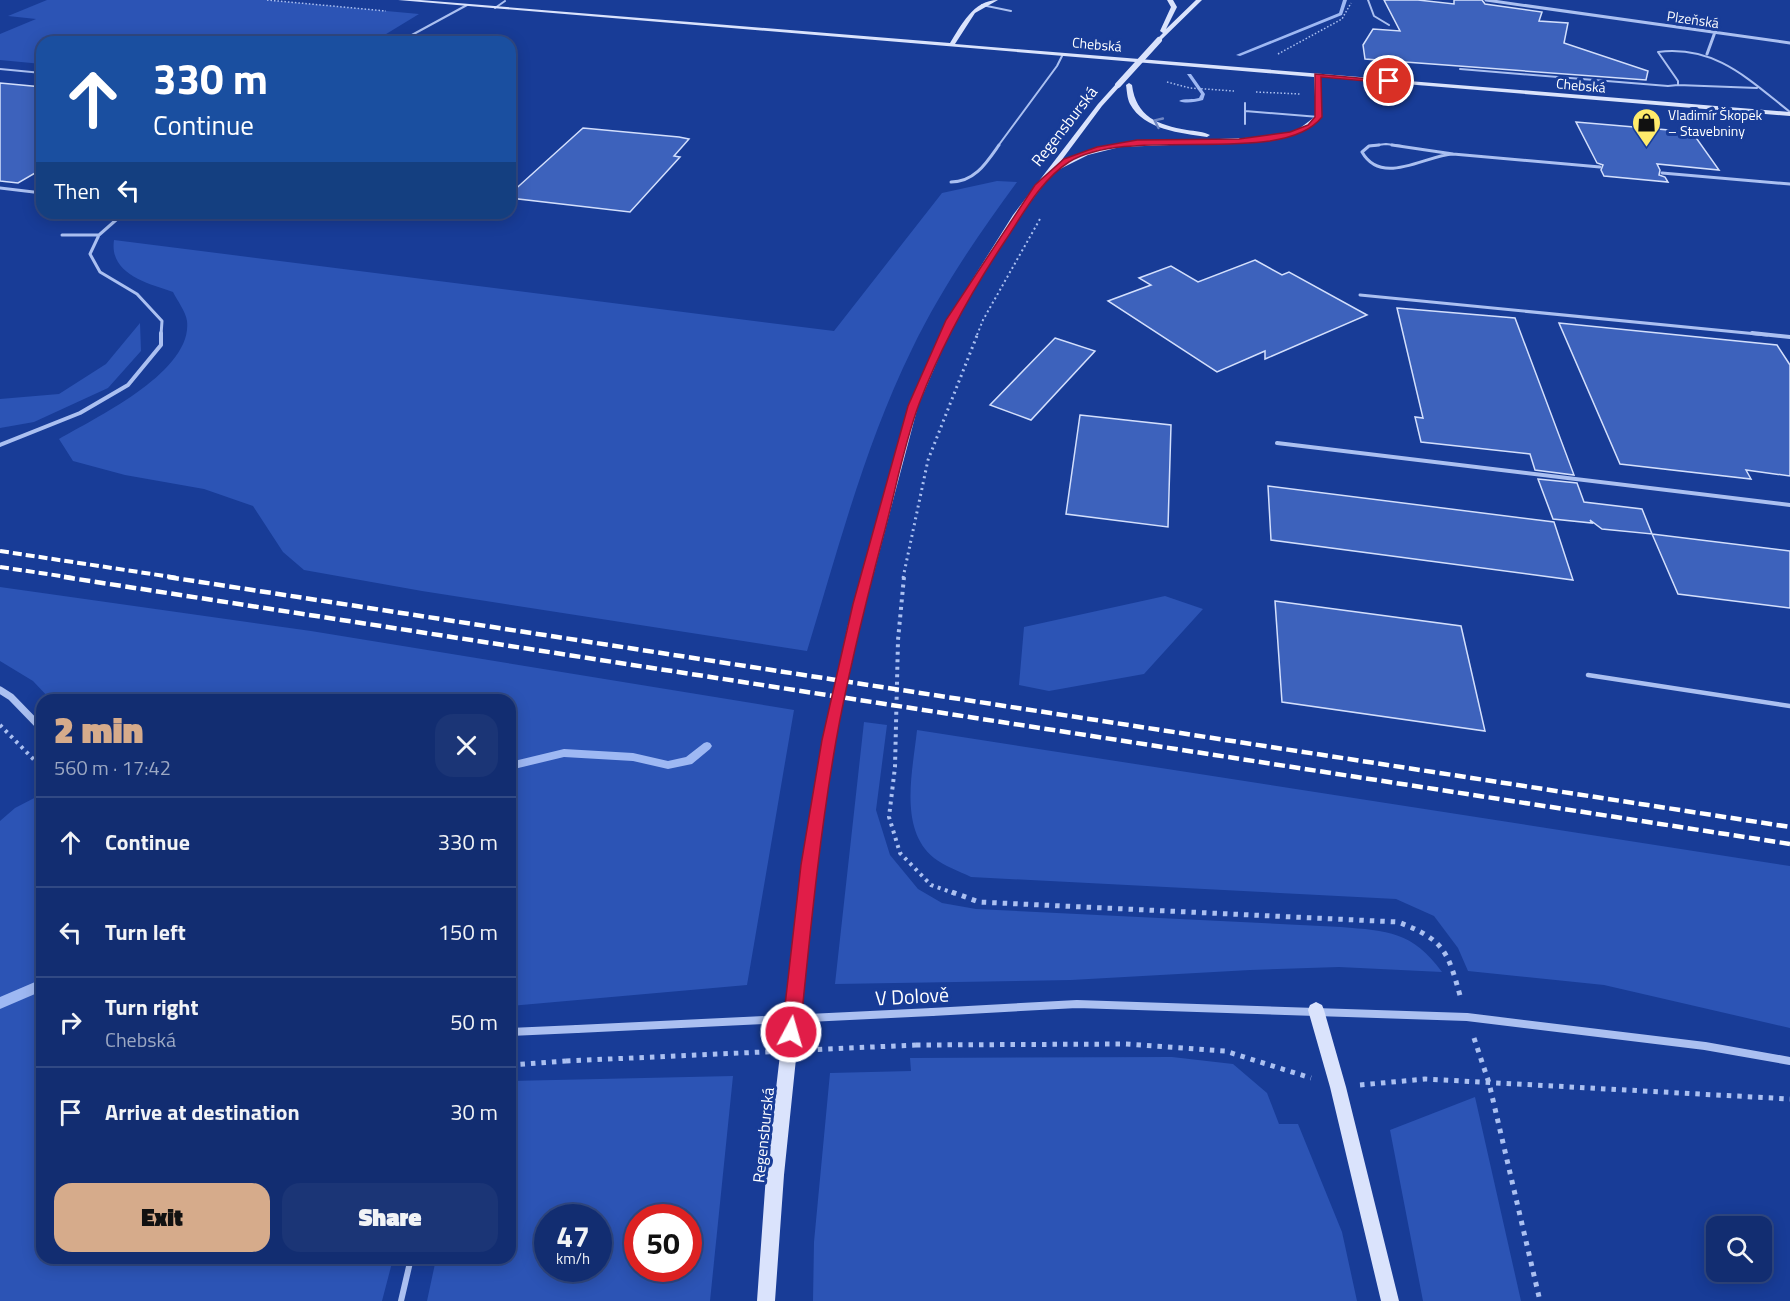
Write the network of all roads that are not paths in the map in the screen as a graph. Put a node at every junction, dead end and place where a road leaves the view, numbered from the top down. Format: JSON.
{"nodes":[{"id":1,"x":401,"y":0,"type":"edge"},
{"id":2,"x":505,"y":0,"type":"edge"},
{"id":3,"x":995,"y":0,"type":"edge"},
{"id":4,"x":1170,"y":0,"type":"edge"},
{"id":5,"x":1199,"y":0,"type":"edge"},
{"id":6,"x":1368,"y":0,"type":"edge"},
{"id":7,"x":1486,"y":0,"type":"edge"},
{"id":8,"x":467,"y":5,"type":"junction"},
{"id":9,"x":982,"y":5,"type":"junction"},
{"id":10,"x":495,"y":8,"type":"junction"},
{"id":11,"x":1011,"y":11,"type":"dead end"},
{"id":12,"x":1389,"y":25,"type":"dead end"},
{"id":13,"x":1164,"y":32,"type":"junction"},
{"id":14,"x":1715,"y":32,"type":"junction"},
{"id":15,"x":410,"y":36,"type":"edge"},
{"id":16,"x":1790,"y":43,"type":"edge"},
{"id":17,"x":952,"y":44,"type":"junction"},
{"id":18,"x":1062,"y":54,"type":"junction"},
{"id":19,"x":1707,"y":54,"type":"junction"},
{"id":20,"x":0,"y":69,"type":"edge"},
{"id":21,"x":1461,"y":69,"type":"dead end"},
{"id":22,"x":1131,"y":71,"type":"junction"},
{"id":23,"x":36,"y":72,"type":"edge"},
{"id":24,"x":1317,"y":75,"type":"junction"},
{"id":25,"x":1678,"y":86,"type":"junction"},
{"id":26,"x":1757,"y":88,"type":"junction"},
{"id":27,"x":1245,"y":103,"type":"dead end"},
{"id":28,"x":1245,"y":111,"type":"junction"},
{"id":29,"x":1790,"y":113,"type":"edge"},
{"id":30,"x":1319,"y":117,"type":"junction"},
{"id":31,"x":1245,"y":124,"type":"dead end"},
{"id":32,"x":1277,"y":138,"type":"junction"},
{"id":33,"x":1453,"y":154,"type":"junction"},
{"id":34,"x":1600,"y":167,"type":"dead end"},
{"id":35,"x":1662,"y":173,"type":"dead end"},
{"id":36,"x":951,"y":182,"type":"dead end"},
{"id":37,"x":1790,"y":184,"type":"edge"},
{"id":38,"x":1038,"y":186,"type":"junction"},
{"id":39,"x":0,"y":188,"type":"edge"},
{"id":40,"x":36,"y":192,"type":"edge"},
{"id":41,"x":117,"y":219,"type":"edge"},
{"id":42,"x":62,"y":235,"type":"dead end"},
{"id":43,"x":99,"y":235,"type":"junction"},
{"id":44,"x":1360,"y":295,"type":"dead end"},
{"id":45,"x":1790,"y":337,"type":"edge"},
{"id":46,"x":1277,"y":442,"type":"dead end"},
{"id":47,"x":0,"y":445,"type":"edge"},
{"id":48,"x":1790,"y":505,"type":"edge"},
{"id":49,"x":1588,"y":675,"type":"dead end"},
{"id":50,"x":0,"y":690,"type":"edge"},
{"id":51,"x":1790,"y":706,"type":"edge"},
{"id":52,"x":36,"y":723,"type":"edge"},
{"id":53,"x":1316,"y":1010,"type":"junction"},
{"id":54,"x":516,"y":1032,"type":"edge"},
{"id":55,"x":1790,"y":1061,"type":"edge"},
{"id":56,"x":410,"y":1264,"type":"edge"},
{"id":57,"x":401,"y":1301,"type":"edge"},
{"id":58,"x":766,"y":1301,"type":"edge"},
{"id":59,"x":1390,"y":1301,"type":"edge"}],
"edges":[{"from":1,"to":8,"type":"main road","name":"Chebská"},
{"from":2,"to":10,"type":"lane"},
{"from":3,"to":9,"type":"main road"},
{"from":4,"to":13,"type":"main road"},
{"from":5,"to":13,"type":"main road","name":"Regensburská"},
{"from":6,"to":12,"type":"lane"},
{"from":7,"to":14,"type":"street","name":"Plzeňská"},
{"from":8,"to":10,"type":"main road","name":"Chebská"},
{"from":8,"to":15,"type":"lane"},
{"from":9,"to":11,"type":"lane"},
{"from":9,"to":17,"type":"main road"},
{"from":10,"to":17,"type":"main road","name":"Chebská"},
{"from":13,"to":22,"type":"main road","name":"Regensburská","bridge":true},
{"from":14,"to":16,"type":"street","name":"Plzeňská"},
{"from":14,"to":19,"type":"street"},
{"from":17,"to":18,"type":"main road","name":"Chebská"},
{"from":18,"to":24,"type":"main road","name":"Chebská"},
{"from":18,"to":36,"type":"lane"},
{"from":19,"to":25,"type":"lane"},
{"from":19,"to":26,"type":"lane"},
{"from":20,"to":23,"type":"lane"},
{"from":21,"to":25,"type":"lane"},
{"from":32,"to":22,"type":"main road","one_way":true,"bridge":true},
{"from":22,"to":38,"type":"main road","name":"Regensburská","bridge":true},
{"from":24,"to":29,"type":"main road","name":"Chebská"},
{"from":24,"to":30,"type":"main road"},
{"from":25,"to":26,"type":"lane"},
{"from":26,"to":29,"type":"lane"},
{"from":27,"to":28,"type":"lane"},
{"from":28,"to":30,"type":"lane"},
{"from":28,"to":31,"type":"lane"},
{"from":30,"to":32,"type":"main road"},
{"from":32,"to":38,"type":"main road"},
{"from":33,"to":33,"type":"lane"},
{"from":33,"to":34,"type":"lane"},
{"from":35,"to":37,"type":"lane"},
{"from":38,"to":58,"type":"main road","name":"Regensburská"},
{"from":39,"to":40,"type":"lane"},
{"from":41,"to":43,"type":"lane"},
{"from":42,"to":43,"type":"lane"},
{"from":43,"to":47,"type":"lane"},
{"from":44,"to":45,"type":"lane"},
{"from":46,"to":48,"type":"lane"},
{"from":49,"to":51,"type":"lane"},
{"from":50,"to":52,"type":"street"},
{"from":53,"to":54,"type":"street","name":"V Dolově","bridge":true},
{"from":53,"to":55,"type":"street","name":"V Dolově"},
{"from":53,"to":59,"type":"main road"},
{"from":56,"to":57,"type":"lane"}]}
